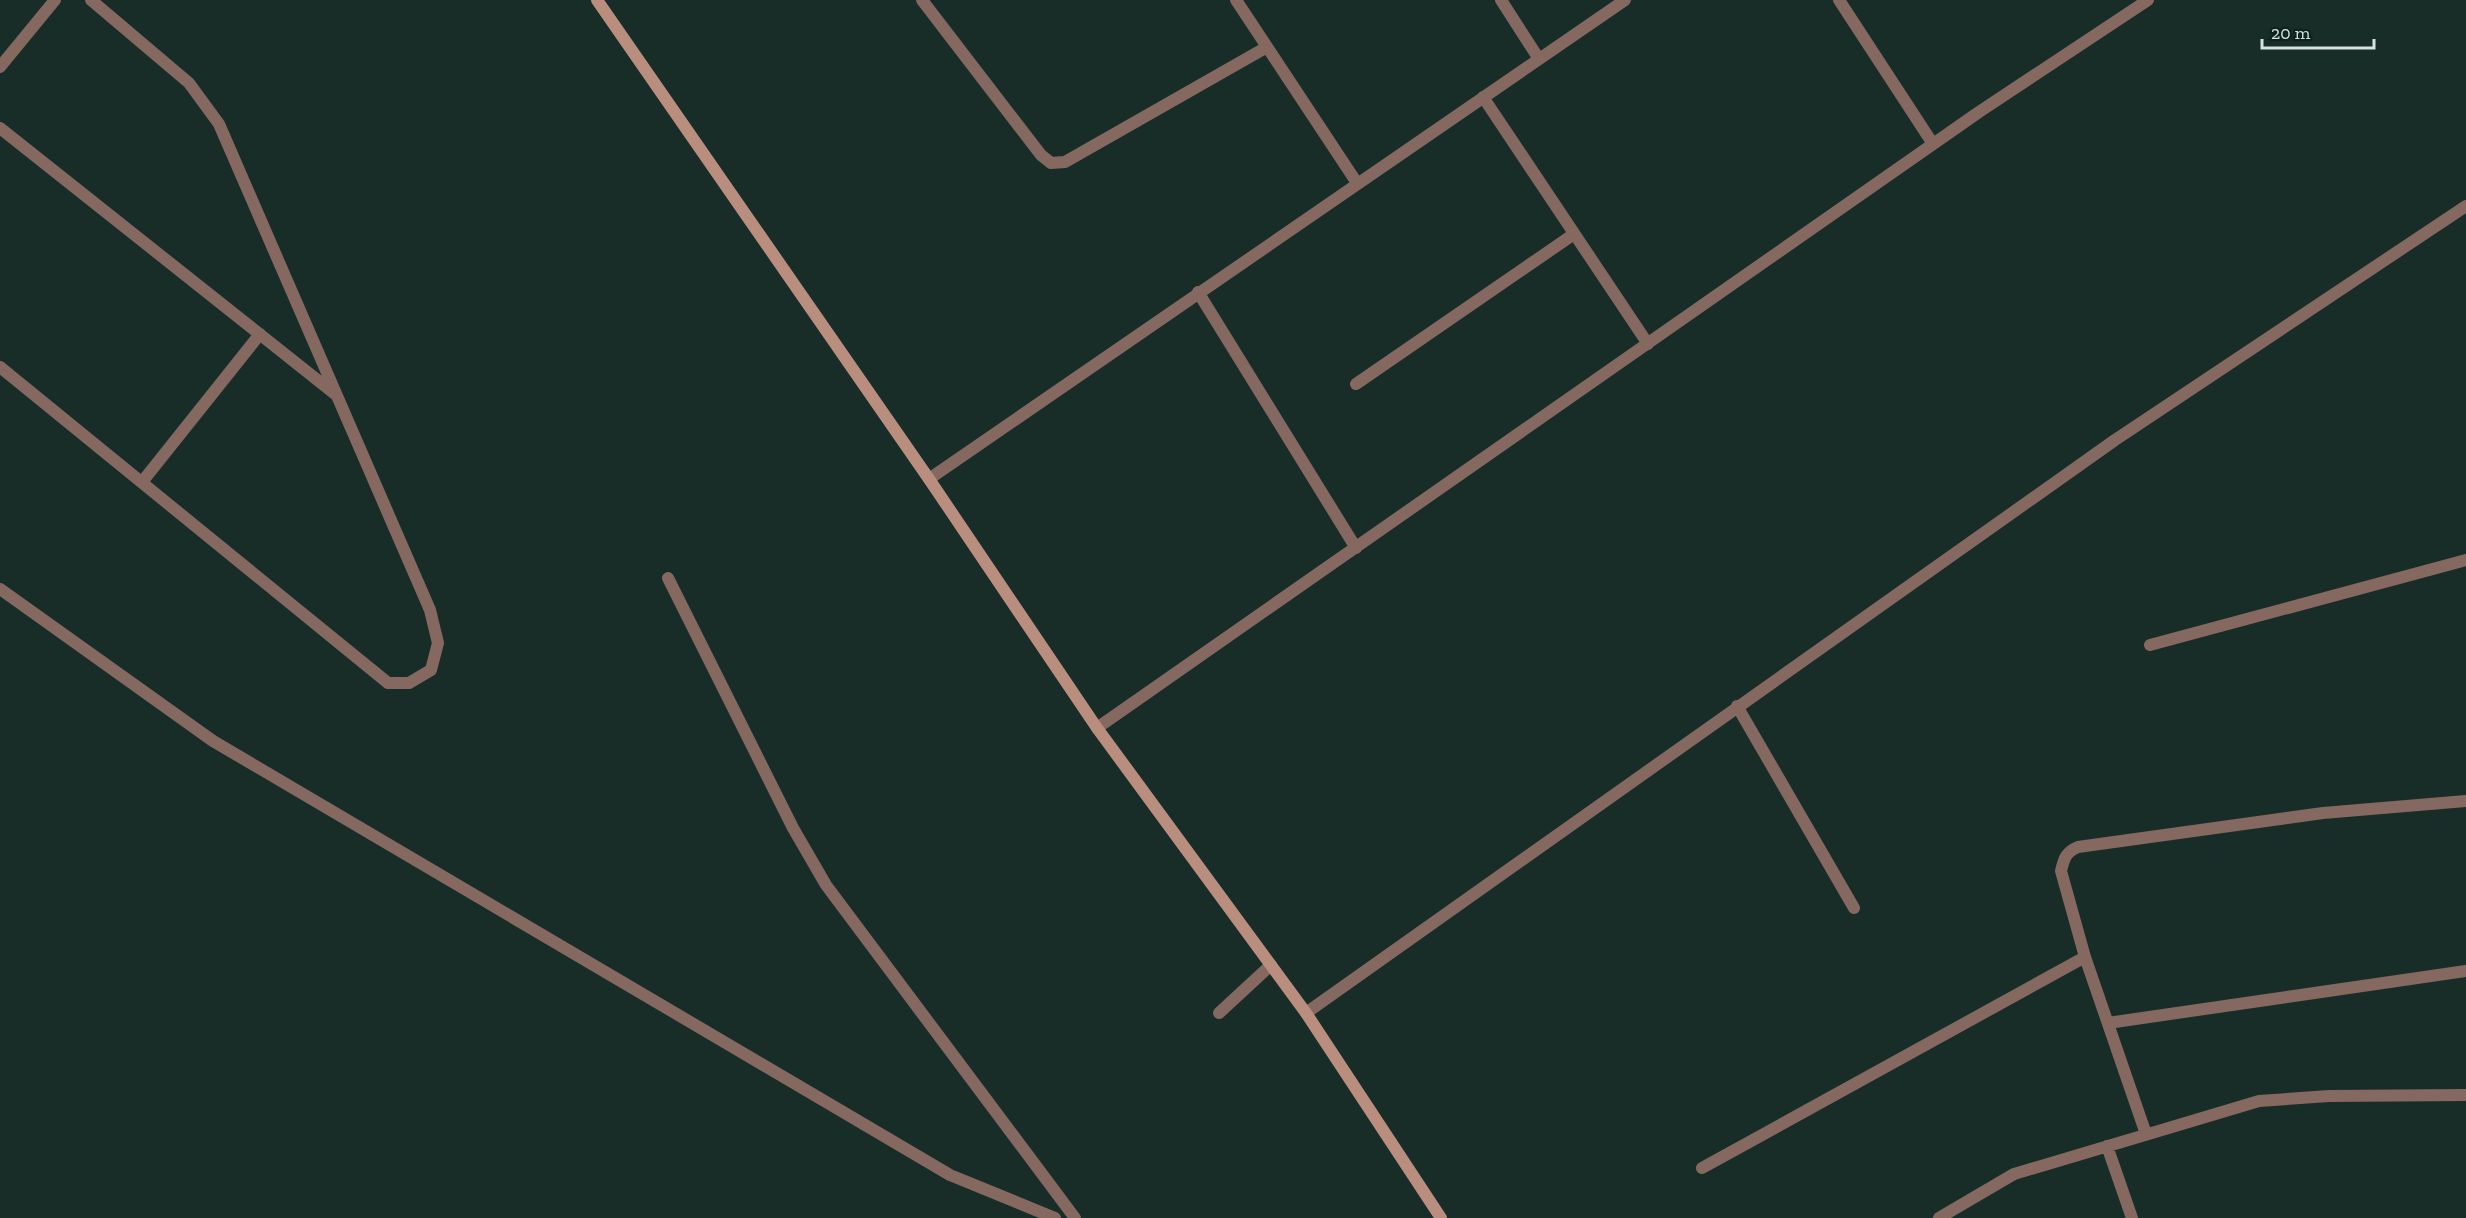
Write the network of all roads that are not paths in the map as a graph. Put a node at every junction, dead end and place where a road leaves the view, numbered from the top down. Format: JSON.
{"nodes":[{"id":1,"x":55,"y":0,"type":"edge"},
{"id":2,"x":91,"y":0,"type":"edge"},
{"id":3,"x":597,"y":0,"type":"edge"},
{"id":4,"x":922,"y":0,"type":"edge"},
{"id":5,"x":1236,"y":0,"type":"edge"},
{"id":6,"x":1501,"y":0,"type":"edge"},
{"id":7,"x":1625,"y":0,"type":"edge"},
{"id":8,"x":1839,"y":0,"type":"edge"},
{"id":9,"x":2148,"y":0,"type":"edge"},
{"id":10,"x":1267,"y":46,"type":"junction"},
{"id":11,"x":1539,"y":59,"type":"junction"},
{"id":12,"x":0,"y":67,"type":"edge"},
{"id":13,"x":1483,"y":97,"type":"junction"},
{"id":14,"x":0,"y":128,"type":"edge"},
{"id":15,"x":1933,"y":144,"type":"junction"},
{"id":16,"x":1357,"y":183,"type":"junction"},
{"id":17,"x":2466,"y":206,"type":"edge"},
{"id":18,"x":1575,"y":234,"type":"junction"},
{"id":19,"x":1198,"y":292,"type":"junction"},
{"id":20,"x":260,"y":334,"type":"junction"},
{"id":21,"x":1648,"y":344,"type":"junction"},
{"id":22,"x":0,"y":367,"type":"edge"},
{"id":23,"x":1356,"y":384,"type":"dead end"},
{"id":24,"x":338,"y":396,"type":"junction"},
{"id":25,"x":929,"y":479,"type":"junction"},
{"id":26,"x":142,"y":482,"type":"junction"},
{"id":27,"x":1356,"y":548,"type":"junction"},
{"id":28,"x":2466,"y":560,"type":"edge"},
{"id":29,"x":668,"y":578,"type":"dead end"},
{"id":30,"x":0,"y":589,"type":"edge"},
{"id":31,"x":2150,"y":645,"type":"dead end"},
{"id":32,"x":1737,"y":706,"type":"junction"},
{"id":33,"x":1097,"y":728,"type":"junction"},
{"id":34,"x":2466,"y":801,"type":"edge"},
{"id":35,"x":1854,"y":908,"type":"dead end"},
{"id":36,"x":2085,"y":957,"type":"junction"},
{"id":37,"x":1271,"y":965,"type":"junction"},
{"id":38,"x":2466,"y":971,"type":"edge"},
{"id":39,"x":1306,"y":1012,"type":"junction"},
{"id":40,"x":1219,"y":1013,"type":"dead end"},
{"id":41,"x":2108,"y":1023,"type":"junction"},
{"id":42,"x":2466,"y":1095,"type":"edge"},
{"id":43,"x":2146,"y":1134,"type":"junction"},
{"id":44,"x":2107,"y":1146,"type":"junction"},
{"id":45,"x":1702,"y":1168,"type":"dead end"},
{"id":46,"x":1055,"y":1218,"type":"edge"},
{"id":47,"x":1075,"y":1218,"type":"edge"},
{"id":48,"x":1441,"y":1218,"type":"edge"},
{"id":49,"x":1939,"y":1218,"type":"edge"},
{"id":50,"x":2132,"y":1218,"type":"edge"}],
"edges":[{"from":1,"to":12,"type":"street"},
{"from":2,"to":24,"type":"street"},
{"from":3,"to":25,"type":"main road"},
{"from":4,"to":10,"type":"street"},
{"from":5,"to":10,"type":"street"},
{"from":6,"to":11,"type":"street"},
{"from":7,"to":11,"type":"street"},
{"from":8,"to":15,"type":"street"},
{"from":9,"to":15,"type":"street"},
{"from":10,"to":16,"type":"street"},
{"from":11,"to":13,"type":"street"},
{"from":13,"to":16,"type":"street"},
{"from":13,"to":18,"type":"street"},
{"from":14,"to":20,"type":"street"},
{"from":15,"to":21,"type":"street"},
{"from":16,"to":19,"type":"street"},
{"from":17,"to":32,"type":"street"},
{"from":18,"to":21,"type":"street"},
{"from":18,"to":23,"type":"street"},
{"from":19,"to":25,"type":"street"},
{"from":19,"to":27,"type":"street"},
{"from":20,"to":24,"type":"street"},
{"from":20,"to":26,"type":"street"},
{"from":21,"to":27,"type":"street"},
{"from":22,"to":26,"type":"street"},
{"from":24,"to":26,"type":"street"},
{"from":25,"to":33,"type":"main road"},
{"from":27,"to":33,"type":"street"},
{"from":28,"to":31,"type":"street"},
{"from":29,"to":47,"type":"street"},
{"from":30,"to":46,"type":"street"},
{"from":32,"to":35,"type":"street"},
{"from":32,"to":39,"type":"street"},
{"from":33,"to":37,"type":"main road"},
{"from":34,"to":36,"type":"street"},
{"from":36,"to":41,"type":"street"},
{"from":36,"to":45,"type":"street"},
{"from":37,"to":39,"type":"main road"},
{"from":37,"to":40,"type":"street"},
{"from":38,"to":41,"type":"street"},
{"from":39,"to":48,"type":"main road"},
{"from":41,"to":43,"type":"street"},
{"from":42,"to":43,"type":"street"},
{"from":43,"to":44,"type":"street"},
{"from":44,"to":49,"type":"street"},
{"from":44,"to":50,"type":"street"}]}
